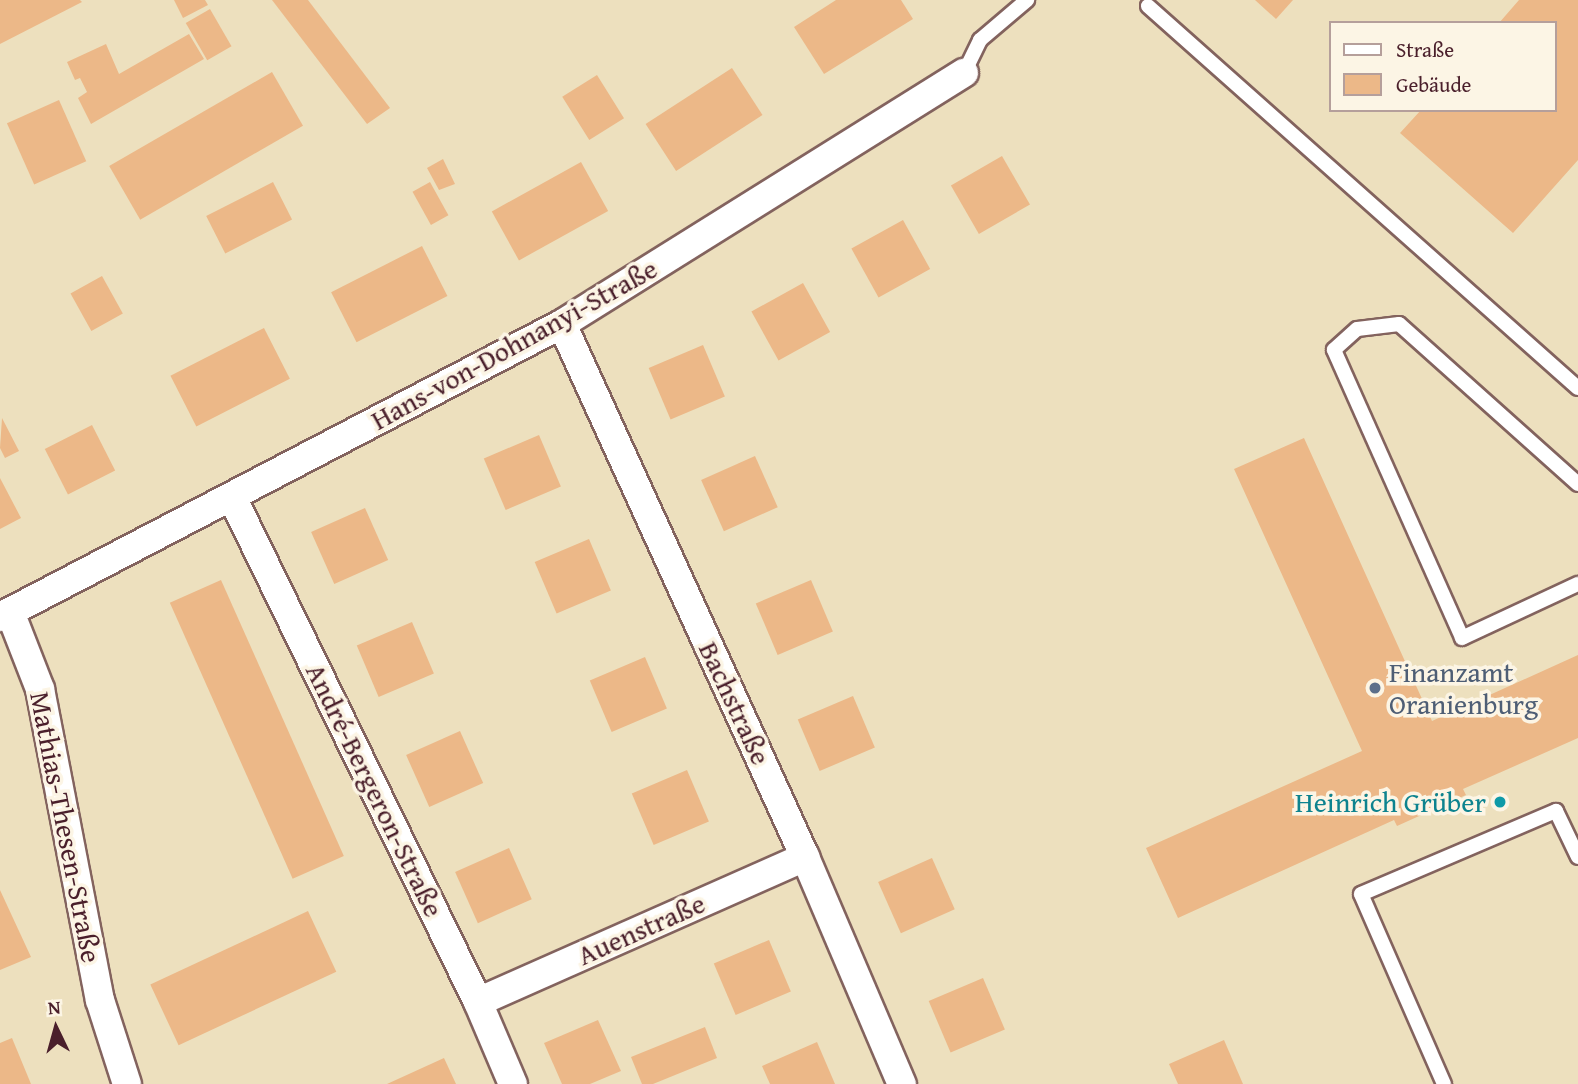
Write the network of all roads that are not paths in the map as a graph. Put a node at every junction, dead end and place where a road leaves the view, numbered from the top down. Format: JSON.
{"nodes":[{"id":1,"x":1027,"y":0,"type":"edge"},
{"id":2,"x":1148,"y":6,"type":"dead end"},
{"id":3,"x":964,"y":73,"type":"joint"},
{"id":4,"x":562,"y":324,"type":"junction"},
{"id":5,"x":1578,"y":388,"type":"edge"},
{"id":6,"x":1578,"y":484,"type":"edge"},
{"id":7,"x":233,"y":497,"type":"junction"},
{"id":8,"x":1578,"y":584,"type":"edge"},
{"id":9,"x":5,"y":614,"type":"edge"},
{"id":10,"x":805,"y":856,"type":"junction"},
{"id":11,"x":1578,"y":857,"type":"edge"},
{"id":12,"x":478,"y":1002,"type":"junction"},
{"id":13,"x":127,"y":1084,"type":"edge"},
{"id":14,"x":513,"y":1084,"type":"edge"},
{"id":15,"x":902,"y":1084,"type":"edge"},
{"id":16,"x":1444,"y":1084,"type":"edge"}],
"edges":[{"from":1,"to":3,"type":"lane","name":"Hans-von-Dohnanyi-Straße"},
{"from":2,"to":5,"type":"lane"},
{"from":3,"to":4,"type":"street","name":"Hans-von-Dohnanyi-Straße"},
{"from":4,"to":7,"type":"street","name":"Hans-von-Dohnanyi-Straße"},
{"from":4,"to":10,"type":"street","name":"Bachstraße"},
{"from":6,"to":8,"type":"lane"},
{"from":7,"to":9,"type":"street","name":"Hans-von-Dohnanyi-Straße"},
{"from":7,"to":12,"type":"street","name":"André-Bergeron-Straße"},
{"from":9,"to":13,"type":"street","name":"Mathias-Thesen-Straße"},
{"from":10,"to":12,"type":"street","name":"Auenstraße"},
{"from":10,"to":15,"type":"street","name":"Bachstraße"},
{"from":11,"to":16,"type":"lane"},
{"from":12,"to":14,"type":"street","name":"André-Bergeron-Straße"}]}
